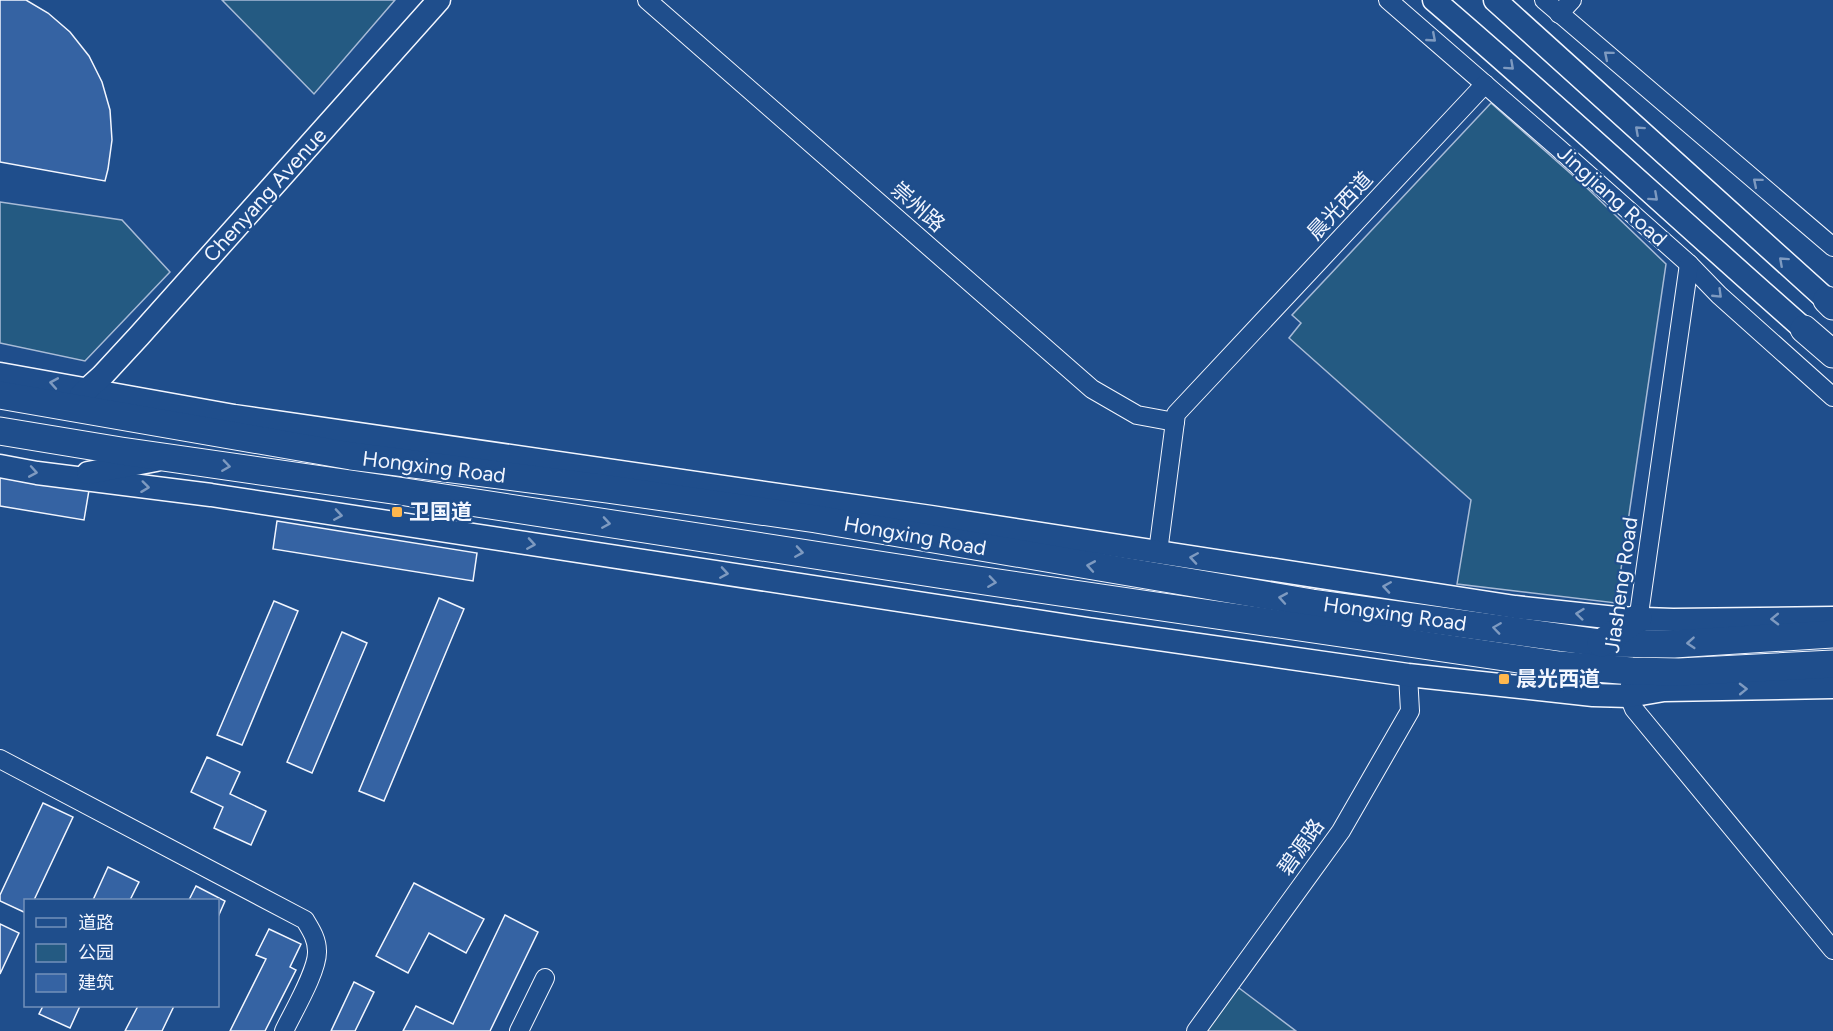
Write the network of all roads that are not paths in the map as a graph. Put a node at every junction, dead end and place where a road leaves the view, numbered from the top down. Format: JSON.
{"nodes":[{"id":1,"x":439,"y":0,"type":"edge"},
{"id":2,"x":450,"y":0,"type":"edge"},
{"id":3,"x":646,"y":0,"type":"edge"},
{"id":4,"x":1388,"y":0,"type":"edge"},
{"id":5,"x":1434,"y":0,"type":"edge"},
{"id":6,"x":1495,"y":0,"type":"edge"},
{"id":7,"x":1544,"y":0,"type":"edge"},
{"id":8,"x":1572,"y":0,"type":"edge"},
{"id":9,"x":1559,"y":14,"type":"junction"},
{"id":10,"x":1485,"y":84,"type":"junction"},
{"id":11,"x":1833,"y":247,"type":"edge"},
{"id":12,"x":1689,"y":264,"type":"junction"},
{"id":13,"x":1830,"y":303,"type":"edge"},
{"id":14,"x":1804,"y":329,"type":"joint"},
{"id":15,"x":1833,"y":354,"type":"edge"},
{"id":16,"x":0,"y":374,"type":"edge"},
{"id":17,"x":0,"y":395,"type":"edge"},
{"id":18,"x":78,"y":397,"type":"junction"},
{"id":19,"x":132,"y":397,"type":"junction"},
{"id":20,"x":1833,"y":397,"type":"edge"},
{"id":21,"x":1175,"y":422,"type":"junction"},
{"id":22,"x":160,"y":423,"type":"junction"},
{"id":23,"x":0,"y":431,"type":"edge"},
{"id":24,"x":0,"y":466,"type":"edge"},
{"id":25,"x":119,"y":467,"type":"junction"},
{"id":26,"x":1158,"y":552,"type":"junction"},
{"id":27,"x":1833,"y":618,"type":"edge"},
{"id":28,"x":1637,"y":631,"type":"junction"},
{"id":29,"x":1833,"y":634,"type":"edge"},
{"id":30,"x":1833,"y":664,"type":"edge"},
{"id":31,"x":1408,"y":675,"type":"junction"},
{"id":32,"x":1630,"y":684,"type":"junction"},
{"id":33,"x":1833,"y":687,"type":"edge"},
{"id":34,"x":1664,"y":690,"type":"joint"},
{"id":35,"x":0,"y":759,"type":"edge"},
{"id":36,"x":1833,"y":950,"type":"edge"},
{"id":37,"x":545,"y":978,"type":"dead end"},
{"id":38,"x":284,"y":1031,"type":"edge"},
{"id":39,"x":519,"y":1031,"type":"edge"},
{"id":40,"x":1196,"y":1031,"type":"edge"}],
"edges":[{"from":1,"to":18,"type":"main road","name":"Chenyang Avenue"},
{"from":2,"to":19,"type":"main road","name":"Chenyang Avenue"},
{"from":3,"to":21,"type":"street","name":"崇州路"},
{"from":4,"to":10,"type":"street","name":"Jingjiang Road","one_way":true},
{"from":5,"to":14,"type":"main road","name":"Jingjiang Road","one_way":true},
{"from":13,"to":6,"type":"main road","one_way":true},
{"from":7,"to":9,"type":"street"},
{"from":8,"to":9,"type":"street"},
{"from":11,"to":9,"type":"street","one_way":true},
{"from":10,"to":12,"type":"street","name":"Jingjiang Road"},
{"from":10,"to":21,"type":"street","name":"晨光西道"},
{"from":12,"to":20,"type":"street","name":"Jingjiang Road","one_way":true},
{"from":12,"to":28,"type":"street","name":"Jiasheng Road"},
{"from":14,"to":15,"type":"highway","name":"Jingjiang Road"},
{"from":18,"to":16,"type":"main road","one_way":true},
{"from":17,"to":18,"type":"highway","name":"Hongxing Road"},
{"from":18,"to":19,"type":"main road"},
{"from":18,"to":22,"type":"highway","name":"Hongxing Road"},
{"from":19,"to":22,"type":"highway"},
{"from":19,"to":26,"type":"main road"},
{"from":21,"to":26,"type":"street","name":"晨光西道"},
{"from":28,"to":22,"type":"highway","name":"Hongxing Road","one_way":true},
{"from":23,"to":25,"type":"highway","name":"Hongxing Road"},
{"from":24,"to":25,"type":"main road","one_way":true},
{"from":25,"to":31,"type":"main road","one_way":true},
{"from":25,"to":32,"type":"highway","name":"Hongxing Road","one_way":true},
{"from":28,"to":26,"type":"main road","one_way":true},
{"from":27,"to":28,"type":"main road","one_way":true},
{"from":29,"to":28,"type":"highway","name":"Hongxing Road","one_way":true},
{"from":28,"to":32,"type":"street","name":"Jiasheng Road"},
{"from":30,"to":32,"type":"highway","name":"Hongxing Road"},
{"from":31,"to":32,"type":"main road"},
{"from":31,"to":40,"type":"street","name":"碧源路"},
{"from":32,"to":34,"type":"highway"},
{"from":32,"to":36,"type":"street"},
{"from":34,"to":33,"type":"main road","one_way":true},
{"from":35,"to":38,"type":"street"},
{"from":37,"to":39,"type":"street"}]}
